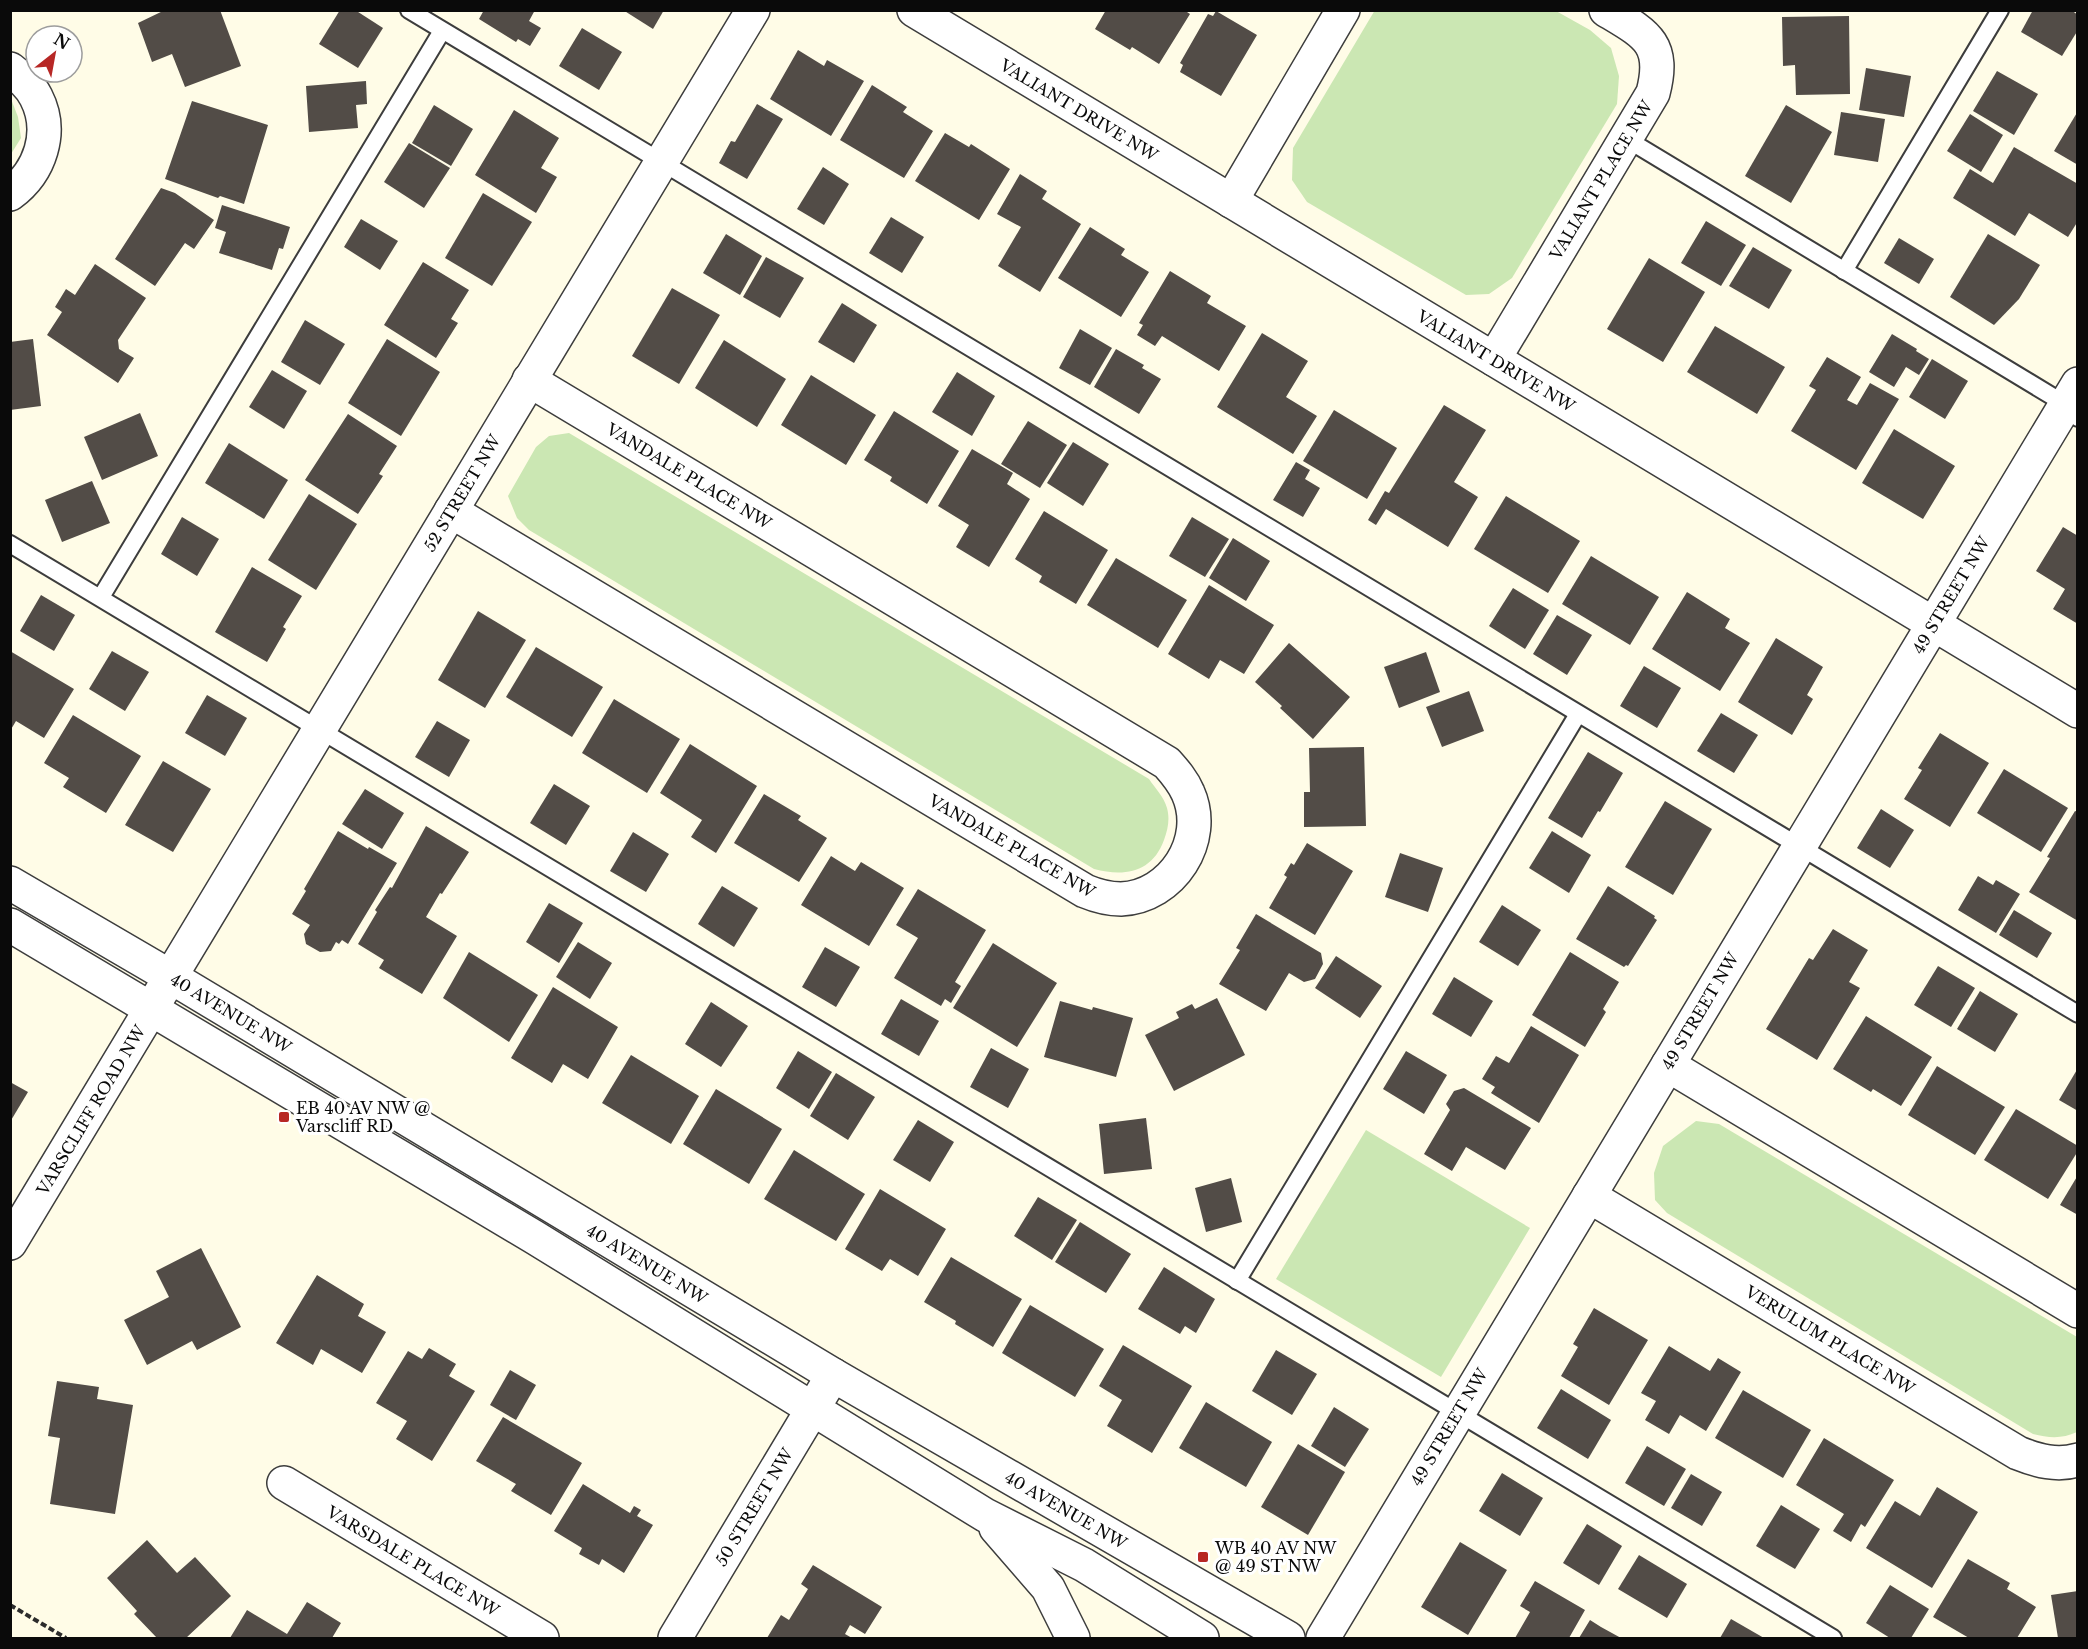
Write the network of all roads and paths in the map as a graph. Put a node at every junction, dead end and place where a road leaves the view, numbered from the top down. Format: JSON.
{"nodes":[{"id":1,"x":409,"y":10,"type":"edge"},
{"id":2,"x":753,"y":10,"type":"edge"},
{"id":3,"x":914,"y":10,"type":"edge"},
{"id":4,"x":1343,"y":10,"type":"edge"},
{"id":5,"x":1606,"y":10,"type":"edge"},
{"id":6,"x":2000,"y":10,"type":"edge"},
{"id":7,"x":442,"y":31,"type":"junction"},
{"id":8,"x":10,"y":69,"type":"edge"},
{"id":9,"x":1625,"y":138,"type":"junction"},
{"id":10,"x":662,"y":163,"type":"junction"},
{"id":11,"x":10,"y":194,"type":"edge"},
{"id":12,"x":1230,"y":201,"type":"junction"},
{"id":13,"x":1844,"y":271,"type":"junction"},
{"id":14,"x":1494,"y":359,"type":"junction"},
{"id":15,"x":530,"y":380,"type":"junction"},
{"id":16,"x":2073,"y":402,"type":"edge"},
{"id":17,"x":451,"y":511,"type":"junction"},
{"id":18,"x":10,"y":544,"type":"edge"},
{"id":19,"x":101,"y":597,"type":"junction"},
{"id":20,"x":1933,"y":625,"type":"junction"},
{"id":21,"x":2078,"y":711,"type":"edge"},
{"id":22,"x":1578,"y":714,"type":"junction"},
{"id":23,"x":320,"y":728,"type":"junction"},
{"id":24,"x":1800,"y":846,"type":"junction"},
{"id":25,"x":10,"y":883,"type":"edge"},
{"id":26,"x":10,"y":925,"type":"edge"},
{"id":27,"x":171,"y":977,"type":"junction"},
{"id":28,"x":151,"y":1010,"type":"junction"},
{"id":29,"x":2078,"y":1014,"type":"edge"},
{"id":30,"x":1668,"y":1065,"type":"junction"},
{"id":31,"x":1589,"y":1196,"type":"junction"},
{"id":32,"x":10,"y":1242,"type":"edge"},
{"id":33,"x":1237,"y":1281,"type":"junction"},
{"id":34,"x":2078,"y":1311,"type":"edge"},
{"id":35,"x":832,"y":1375,"type":"junction"},
{"id":36,"x":813,"y":1408,"type":"junction"},
{"id":37,"x":1458,"y":1413,"type":"junction"},
{"id":38,"x":2078,"y":1460,"type":"edge"},
{"id":39,"x":284,"y":1483,"type":"dead end"},
{"id":40,"x":985,"y":1515,"type":"junction"},
{"id":41,"x":10,"y":1605,"type":"edge"},
{"id":42,"x":66,"y":1638,"type":"edge"},
{"id":43,"x":542,"y":1638,"type":"edge"},
{"id":44,"x":675,"y":1638,"type":"edge"},
{"id":45,"x":1073,"y":1638,"type":"edge"},
{"id":46,"x":1202,"y":1638,"type":"edge"},
{"id":47,"x":1288,"y":1638,"type":"edge"},
{"id":48,"x":1323,"y":1638,"type":"edge"},
{"id":49,"x":1833,"y":1638,"type":"edge"}],
"edges":[{"from":1,"to":7,"type":"lane"},
{"from":2,"to":10,"type":"street","name":"52 STREET NW"},
{"from":3,"to":12,"type":"street","name":"VALIANT DRIVE NW"},
{"from":4,"to":12,"type":"street"},
{"from":5,"to":9,"type":"street","name":"VALIANT PLACE NW"},
{"from":6,"to":13,"type":"lane"},
{"from":7,"to":10,"type":"lane"},
{"from":7,"to":19,"type":"lane"},
{"from":8,"to":11,"type":"street"},
{"from":9,"to":13,"type":"lane"},
{"from":9,"to":14,"type":"street","name":"VALIANT PLACE NW"},
{"from":10,"to":15,"type":"street","name":"52 STREET NW"},
{"from":10,"to":22,"type":"lane"},
{"from":12,"to":14,"type":"street","name":"VALIANT DRIVE NW"},
{"from":13,"to":16,"type":"lane"},
{"from":14,"to":20,"type":"street","name":"VALIANT DRIVE NW"},
{"from":15,"to":17,"type":"street","name":"52 STREET NW"},
{"from":15,"to":17,"type":"street","name":"VANDALE PLACE NW"},
{"from":16,"to":20,"type":"street","name":"49 STREET NW"},
{"from":17,"to":23,"type":"street","name":"52 STREET NW"},
{"from":18,"to":19,"type":"lane"},
{"from":19,"to":23,"type":"lane"},
{"from":20,"to":21,"type":"street","name":"VALIANT DRIVE NW"},
{"from":20,"to":24,"type":"street","name":"49 STREET NW"},
{"from":22,"to":24,"type":"lane"},
{"from":22,"to":33,"type":"lane"},
{"from":23,"to":27,"type":"street","name":"52 STREET NW"},
{"from":23,"to":33,"type":"lane"},
{"from":24,"to":29,"type":"lane"},
{"from":24,"to":30,"type":"street","name":"49 STREET NW"},
{"from":25,"to":27,"type":"street","name":"40 AVENUE NW"},
{"from":26,"to":28,"type":"street"},
{"from":27,"to":28,"type":"street","name":"VARSCLIFF ROAD NW"},
{"from":27,"to":35,"type":"street","name":"40 AVENUE NW"},
{"from":28,"to":32,"type":"street","name":"VARSCLIFF ROAD NW"},
{"from":28,"to":36,"type":"street"},
{"from":30,"to":31,"type":"street","name":"49 STREET NW"},
{"from":30,"to":34,"type":"street"},
{"from":31,"to":37,"type":"street","name":"49 STREET NW"},
{"from":31,"to":38,"type":"street","name":"VERULUM PLACE NW"},
{"from":33,"to":37,"type":"lane"},
{"from":35,"to":36,"type":"street","name":"50 STREET NW"},
{"from":35,"to":47,"type":"street","name":"40 AVENUE NW"},
{"from":36,"to":40,"type":"street"},
{"from":36,"to":44,"type":"street","name":"50 STREET NW"},
{"from":37,"to":48,"type":"street","name":"49 STREET NW"},
{"from":37,"to":49,"type":"lane"},
{"from":39,"to":43,"type":"street","name":"VARSDALE PLACE NW"},
{"from":40,"to":45,"type":"street"},
{"from":40,"to":46,"type":"street"},
{"from":41,"to":42,"type":"path"}]}
